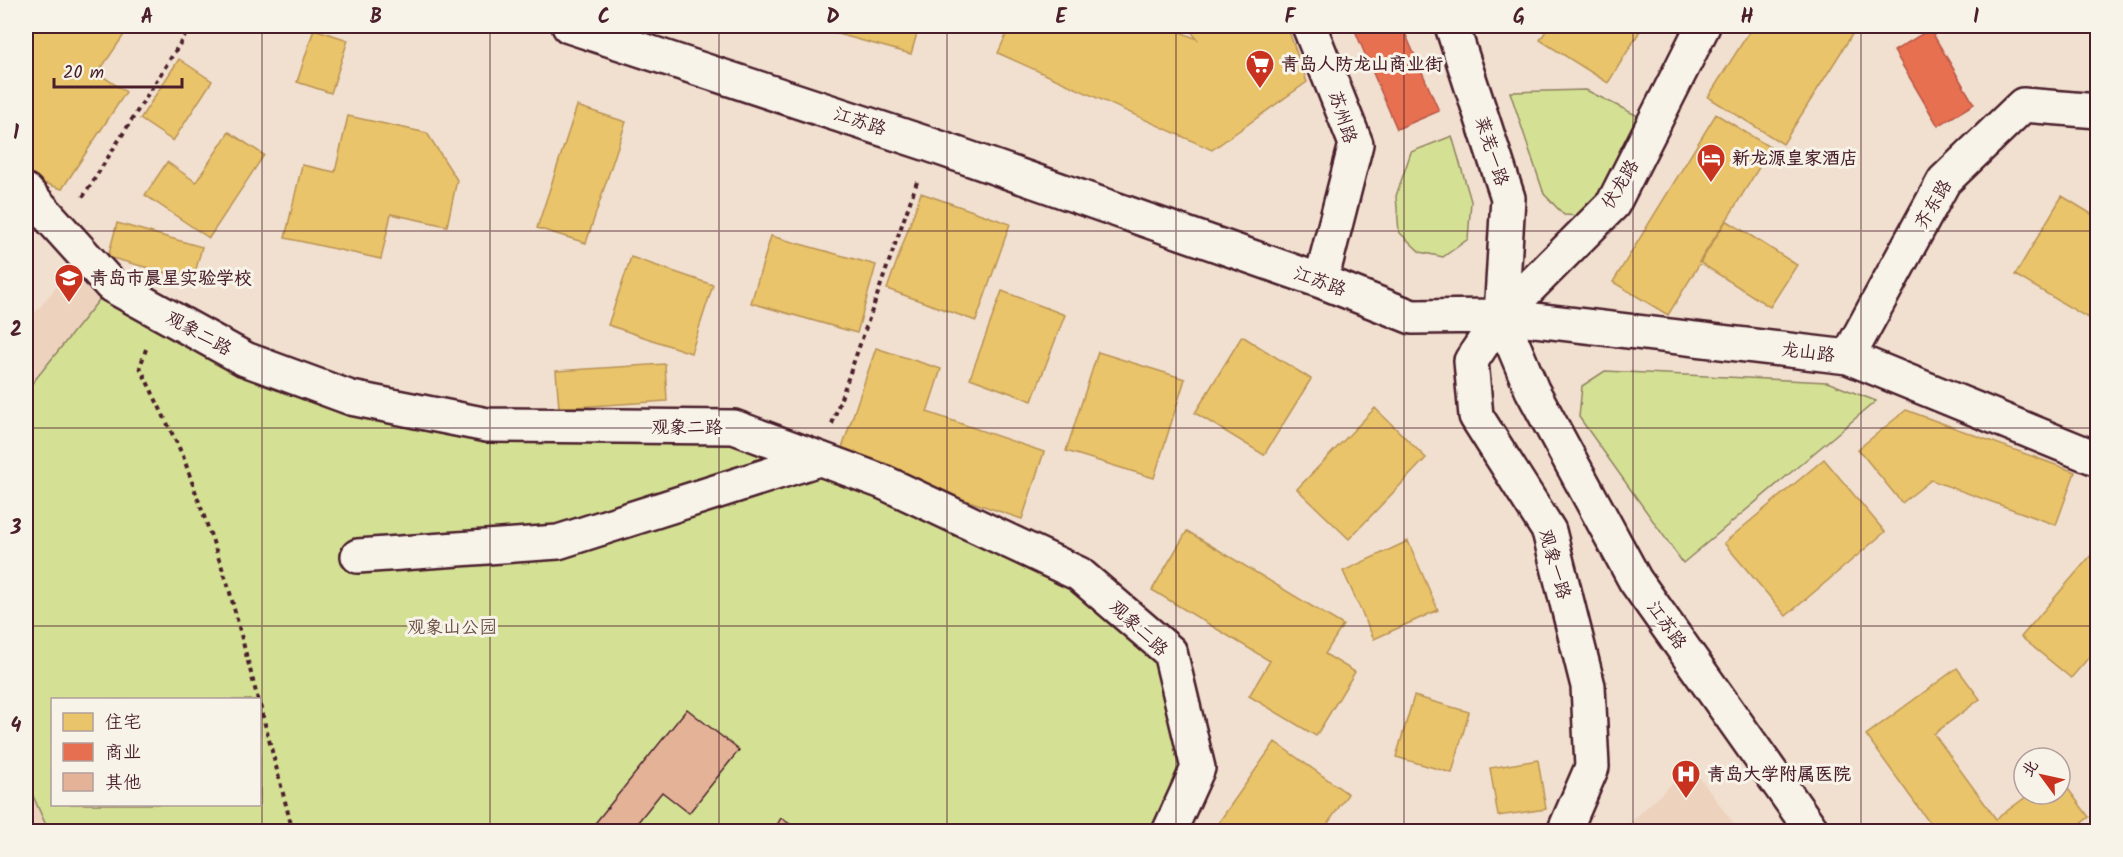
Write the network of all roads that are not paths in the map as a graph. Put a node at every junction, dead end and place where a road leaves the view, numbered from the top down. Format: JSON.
{"nodes":[{"id":1,"x":569,"y":26,"type":"edge"},
{"id":2,"x":1309,"y":26,"type":"edge"},
{"id":3,"x":1452,"y":26,"type":"edge"},
{"id":4,"x":1703,"y":26,"type":"edge"},
{"id":5,"x":2097,"y":111,"type":"edge"},
{"id":6,"x":26,"y":190,"type":"edge"},
{"id":7,"x":1321,"y":281,"type":"junction"},
{"id":8,"x":1500,"y":316,"type":"junction"},
{"id":9,"x":1848,"y":357,"type":"junction"},
{"id":10,"x":819,"y":459,"type":"junction"},
{"id":11,"x":2097,"y":459,"type":"edge"},
{"id":12,"x":358,"y":556,"type":"dead end"},
{"id":13,"x":1169,"y":831,"type":"edge"},
{"id":14,"x":1564,"y":831,"type":"edge"},
{"id":15,"x":1813,"y":831,"type":"edge"}],
"edges":[{"from":1,"to":7,"type":"street","name":"江苏路"},
{"from":2,"to":7,"type":"street","name":"苏州路"},
{"from":3,"to":8,"type":"street","name":"莱芜一路"},
{"from":4,"to":8,"type":"street","name":"伏龙路"},
{"from":5,"to":9,"type":"street","name":"齐东路"},
{"from":6,"to":10,"type":"street","name":"观象二路"},
{"from":7,"to":8,"type":"street","name":"江苏路"},
{"from":8,"to":9,"type":"street","name":"龙山路"},
{"from":8,"to":14,"type":"street","name":"观象一路"},
{"from":8,"to":15,"type":"street","name":"江苏路"},
{"from":9,"to":11,"type":"street","name":"龙山路"},
{"from":10,"to":12,"type":"street"},
{"from":10,"to":13,"type":"street","name":"观象二路"}]}
